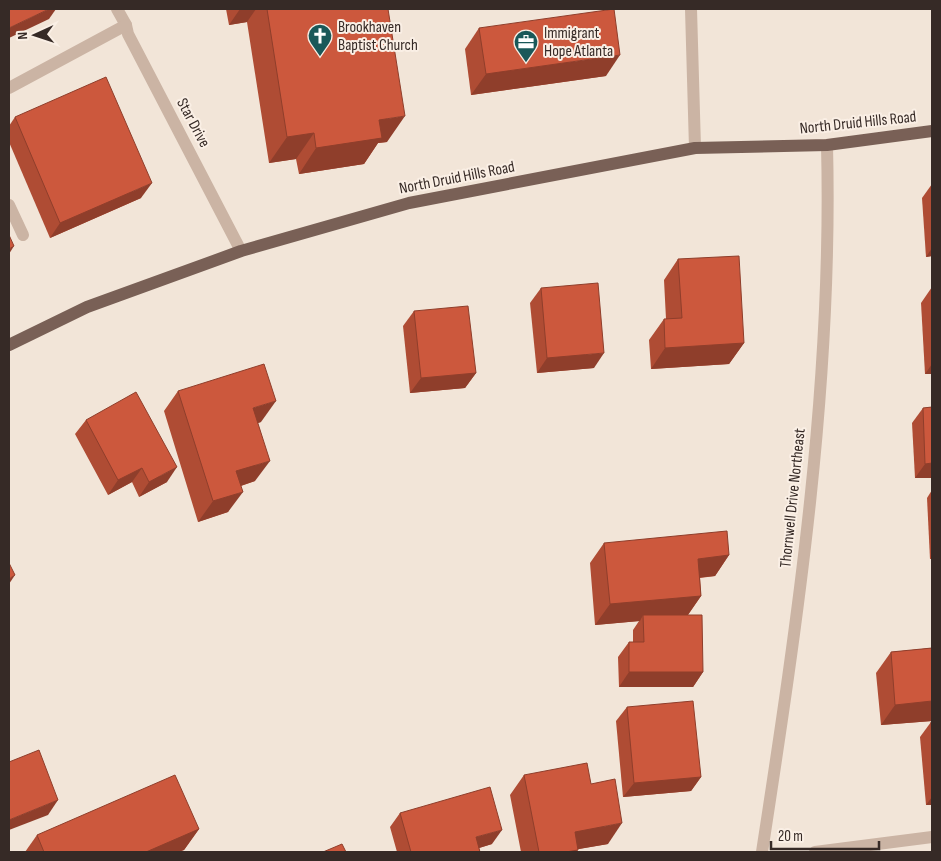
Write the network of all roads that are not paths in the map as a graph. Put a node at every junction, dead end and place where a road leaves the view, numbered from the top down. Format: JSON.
{"nodes":[{"id":1,"x":117,"y":9,"type":"edge"},
{"id":2,"x":691,"y":9,"type":"edge"},
{"id":3,"x":126,"y":25,"type":"junction"},
{"id":4,"x":9,"y":88,"type":"edge"},
{"id":5,"x":932,"y":131,"type":"edge"},
{"id":6,"x":827,"y":145,"type":"junction"},
{"id":7,"x":696,"y":148,"type":"junction"},
{"id":8,"x":9,"y":205,"type":"edge"},
{"id":9,"x":23,"y":235,"type":"dead end"},
{"id":10,"x":241,"y":251,"type":"junction"},
{"id":11,"x":9,"y":345,"type":"edge"},
{"id":12,"x":932,"y":837,"type":"edge"},
{"id":13,"x":762,"y":852,"type":"edge"},
{"id":14,"x":815,"y":852,"type":"edge"}],
"edges":[{"from":1,"to":3,"type":"street","name":"Star Drive"},
{"from":2,"to":7,"type":"street"},
{"from":3,"to":4,"type":"street"},
{"from":3,"to":10,"type":"street","name":"Star Drive"},
{"from":5,"to":6,"type":"main road","name":"North Druid Hills Road"},
{"from":6,"to":7,"type":"main road","name":"North Druid Hills Road"},
{"from":6,"to":13,"type":"street","name":"Thornwell Drive Northeast"},
{"from":7,"to":10,"type":"main road","name":"North Druid Hills Road"},
{"from":8,"to":9,"type":"street"},
{"from":10,"to":11,"type":"main road","name":"North Druid Hills Road"},
{"from":12,"to":14,"type":"street"}]}
